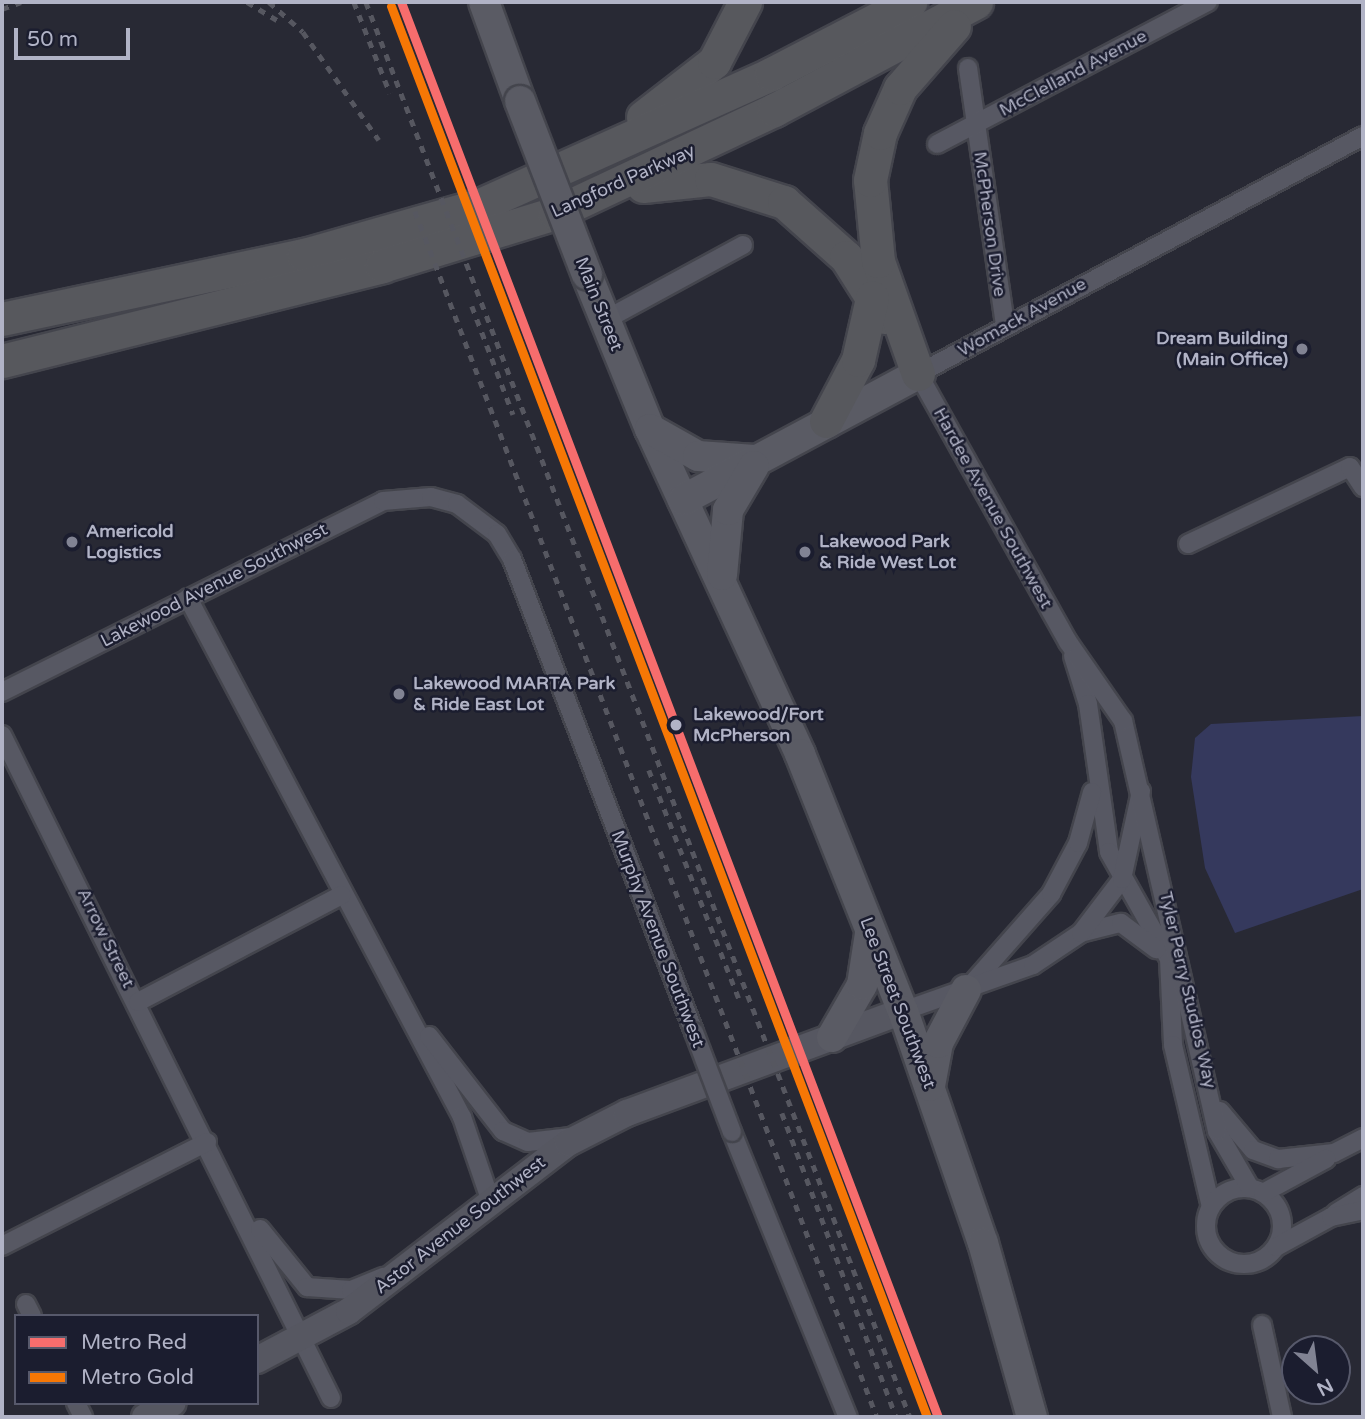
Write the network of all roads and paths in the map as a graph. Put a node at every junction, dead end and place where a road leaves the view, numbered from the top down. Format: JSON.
{"nodes":[{"id":1,"x":745,"y":2,"type":"edge"},
{"id":2,"x":910,"y":2,"type":"edge"},
{"id":3,"x":976,"y":2,"type":"edge"},
{"id":4,"x":988,"y":2,"type":"edge"},
{"id":5,"x":1208,"y":2,"type":"edge"},
{"id":6,"x":490,"y":10,"type":"edge"},
{"id":7,"x":968,"y":68,"type":"dead end"},
{"id":8,"x":976,"y":124,"type":"junction"},
{"id":9,"x":1363,"y":136,"type":"edge"},
{"id":10,"x":937,"y":144,"type":"dead end"},
{"id":11,"x":567,"y":169,"type":"junction"},
{"id":12,"x":600,"y":196,"type":"junction"},
{"id":13,"x":743,"y":244,"type":"dead end"},
{"id":14,"x":872,"y":298,"type":"junction"},
{"id":15,"x":2,"y":319,"type":"edge"},
{"id":16,"x":605,"y":320,"type":"junction"},
{"id":17,"x":1005,"y":324,"type":"junction"},
{"id":18,"x":2,"y":361,"type":"edge"},
{"id":19,"x":918,"y":374,"type":"junction"},
{"id":20,"x":826,"y":421,"type":"junction"},
{"id":21,"x":650,"y":429,"type":"junction"},
{"id":22,"x":759,"y":460,"type":"junction"},
{"id":23,"x":1363,"y":487,"type":"edge"},
{"id":24,"x":431,"y":496,"type":"joint"},
{"id":25,"x":683,"y":500,"type":"junction"},
{"id":26,"x":1188,"y":544,"type":"dead end"},
{"id":27,"x":726,"y":592,"type":"junction"},
{"id":28,"x":188,"y":598,"type":"junction"},
{"id":29,"x":1068,"y":642,"type":"junction"},
{"id":30,"x":2,"y":692,"type":"edge"},
{"id":31,"x":2,"y":735,"type":"edge"},
{"id":32,"x":1095,"y":778,"type":"junction"},
{"id":33,"x":1142,"y":785,"type":"junction"},
{"id":34,"x":1122,"y":879,"type":"junction"},
{"id":35,"x":342,"y":895,"type":"junction"},
{"id":36,"x":869,"y":926,"type":"junction"},
{"id":37,"x":1081,"y":933,"type":"junction"},
{"id":38,"x":397,"y":989,"type":"junction"},
{"id":39,"x":1170,"y":989,"type":"junction"},
{"id":40,"x":966,"y":990,"type":"junction"},
{"id":41,"x":138,"y":1002,"type":"junction"},
{"id":42,"x":903,"y":1011,"type":"junction"},
{"id":43,"x":832,"y":1037,"type":"junction"},
{"id":44,"x":930,"y":1086,"type":"junction"},
{"id":45,"x":1212,"y":1098,"type":"junction"},
{"id":46,"x":591,"y":1131,"type":"junction"},
{"id":47,"x":1363,"y":1138,"type":"edge"},
{"id":48,"x":207,"y":1142,"type":"junction"},
{"id":49,"x":1334,"y":1153,"type":"junction"},
{"id":50,"x":226,"y":1179,"type":"junction"},
{"id":51,"x":1256,"y":1191,"type":"junction"},
{"id":52,"x":1363,"y":1196,"type":"edge"},
{"id":53,"x":490,"y":1199,"type":"junction"},
{"id":54,"x":1210,"y":1207,"type":"junction"},
{"id":55,"x":1363,"y":1210,"type":"edge"},
{"id":56,"x":1331,"y":1217,"type":"junction"},
{"id":57,"x":2,"y":1246,"type":"edge"},
{"id":58,"x":1276,"y":1247,"type":"junction"},
{"id":59,"x":429,"y":1252,"type":"junction"},
{"id":60,"x":1262,"y":1325,"type":"dead end"},
{"id":61,"x":302,"y":1338,"type":"junction"},
{"id":62,"x":259,"y":1359,"type":"edge"},
{"id":63,"x":331,"y":1398,"type":"dead end"},
{"id":64,"x":169,"y":1405,"type":"edge"},
{"id":65,"x":145,"y":1417,"type":"edge"},
{"id":66,"x":848,"y":1417,"type":"edge"},
{"id":67,"x":1032,"y":1417,"type":"edge"},
{"id":68,"x":1282,"y":1417,"type":"edge"}],
"edges":[{"from":1,"to":11,"type":"highway"},
{"from":2,"to":11,"type":"highway","name":"Langford Parkway"},
{"from":3,"to":12,"type":"highway","name":"Langford Parkway"},
{"from":4,"to":19,"type":"highway"},
{"from":5,"to":8,"type":"street","name":"McClelland Avenue"},
{"from":6,"to":16,"type":"main road","name":"Main Street","bridge":true},
{"from":7,"to":8,"type":"street","name":"McPherson Drive"},
{"from":8,"to":10,"type":"street","name":"McClelland Avenue"},
{"from":8,"to":17,"type":"street","name":"McPherson Drive"},
{"from":9,"to":17,"type":"street","name":"Womack Avenue"},
{"from":11,"to":15,"type":"highway","name":"Langford Parkway"},
{"from":12,"to":14,"type":"highway"},
{"from":12,"to":18,"type":"highway","name":"Langford Parkway"},
{"from":13,"to":16,"type":"street"},
{"from":14,"to":19,"type":"highway"},
{"from":14,"to":20,"type":"highway"},
{"from":16,"to":21,"type":"main road","name":"Main Street"},
{"from":17,"to":19,"type":"street","name":"Womack Avenue"},
{"from":19,"to":20,"type":"main road","name":"Womack Avenue"},
{"from":19,"to":29,"type":"street","name":"Hardee Avenue Southwest"},
{"from":20,"to":22,"type":"main road","name":"Womack Avenue"},
{"from":21,"to":22,"type":"main road"},
{"from":21,"to":25,"type":"main road","name":"Main Street"},
{"from":22,"to":25,"type":"main road","name":"Womack Avenue"},
{"from":22,"to":27,"type":"main road"},
{"from":23,"to":26,"type":"street"},
{"from":24,"to":28,"type":"street","name":"Lakewood Avenue Southwest"},
{"from":24,"to":66,"type":"street","name":"Murphy Avenue Southwest","bridge":true},
{"from":25,"to":27,"type":"main road","name":"Main Street"},
{"from":27,"to":36,"type":"main road","name":"Lee Street Southwest"},
{"from":28,"to":30,"type":"street","name":"Lakewood Avenue Southwest"},
{"from":28,"to":35,"type":"street"},
{"from":29,"to":32,"type":"street","name":"Hardee Avenue Southwest"},
{"from":29,"to":33,"type":"street","name":"Hardee Avenue Southwest"},
{"from":31,"to":41,"type":"street","name":"Arrow Street"},
{"from":32,"to":34,"type":"street","name":"Tyler Perry Studios Way"},
{"from":32,"to":40,"type":"street"},
{"from":33,"to":34,"type":"street"},
{"from":33,"to":45,"type":"street","name":"Tyler Perry Studios Way"},
{"from":34,"to":37,"type":"street"},
{"from":34,"to":39,"type":"street","name":"Tyler Perry Studios Way"},
{"from":35,"to":38,"type":"street"},
{"from":35,"to":41,"type":"street"},
{"from":36,"to":42,"type":"main road","name":"Lee Street Southwest"},
{"from":36,"to":43,"type":"main road"},
{"from":37,"to":39,"type":"street"},
{"from":37,"to":40,"type":"street"},
{"from":38,"to":46,"type":"street"},
{"from":38,"to":53,"type":"street"},
{"from":39,"to":54,"type":"street","name":"Tyler Perry Studios Way"},
{"from":40,"to":42,"type":"street"},
{"from":40,"to":44,"type":"main road"},
{"from":41,"to":48,"type":"street","name":"Arrow Street"},
{"from":42,"to":43,"type":"street","name":"Astor Avenue Southwest"},
{"from":42,"to":44,"type":"main road","name":"Lee Street Southwest"},
{"from":43,"to":46,"type":"street","name":"Astor Avenue Southwest"},
{"from":44,"to":67,"type":"main road","name":"Lee Street Southwest"},
{"from":45,"to":49,"type":"street"},
{"from":45,"to":51,"type":"street","name":"Tyler Perry Studios Way"},
{"from":46,"to":53,"type":"street","name":"Astor Avenue Southwest"},
{"from":47,"to":49,"type":"street"},
{"from":48,"to":50,"type":"street","name":"Arrow Street"},
{"from":48,"to":57,"type":"street"},
{"from":49,"to":51,"type":"street"},
{"from":50,"to":59,"type":"street"},
{"from":50,"to":61,"type":"street"},
{"from":51,"to":54,"type":"street"},
{"from":51,"to":58,"type":"street"},
{"from":52,"to":56,"type":"street"},
{"from":53,"to":59,"type":"street","name":"Astor Avenue Southwest"},
{"from":54,"to":58,"type":"street"},
{"from":55,"to":56,"type":"street"},
{"from":56,"to":58,"type":"street"},
{"from":59,"to":61,"type":"street","name":"Astor Avenue Southwest"},
{"from":60,"to":68,"type":"street"},
{"from":61,"to":62,"type":"street","name":"Astor Avenue Southwest"},
{"from":61,"to":63,"type":"street"},
{"from":64,"to":65,"type":"street"}]}
